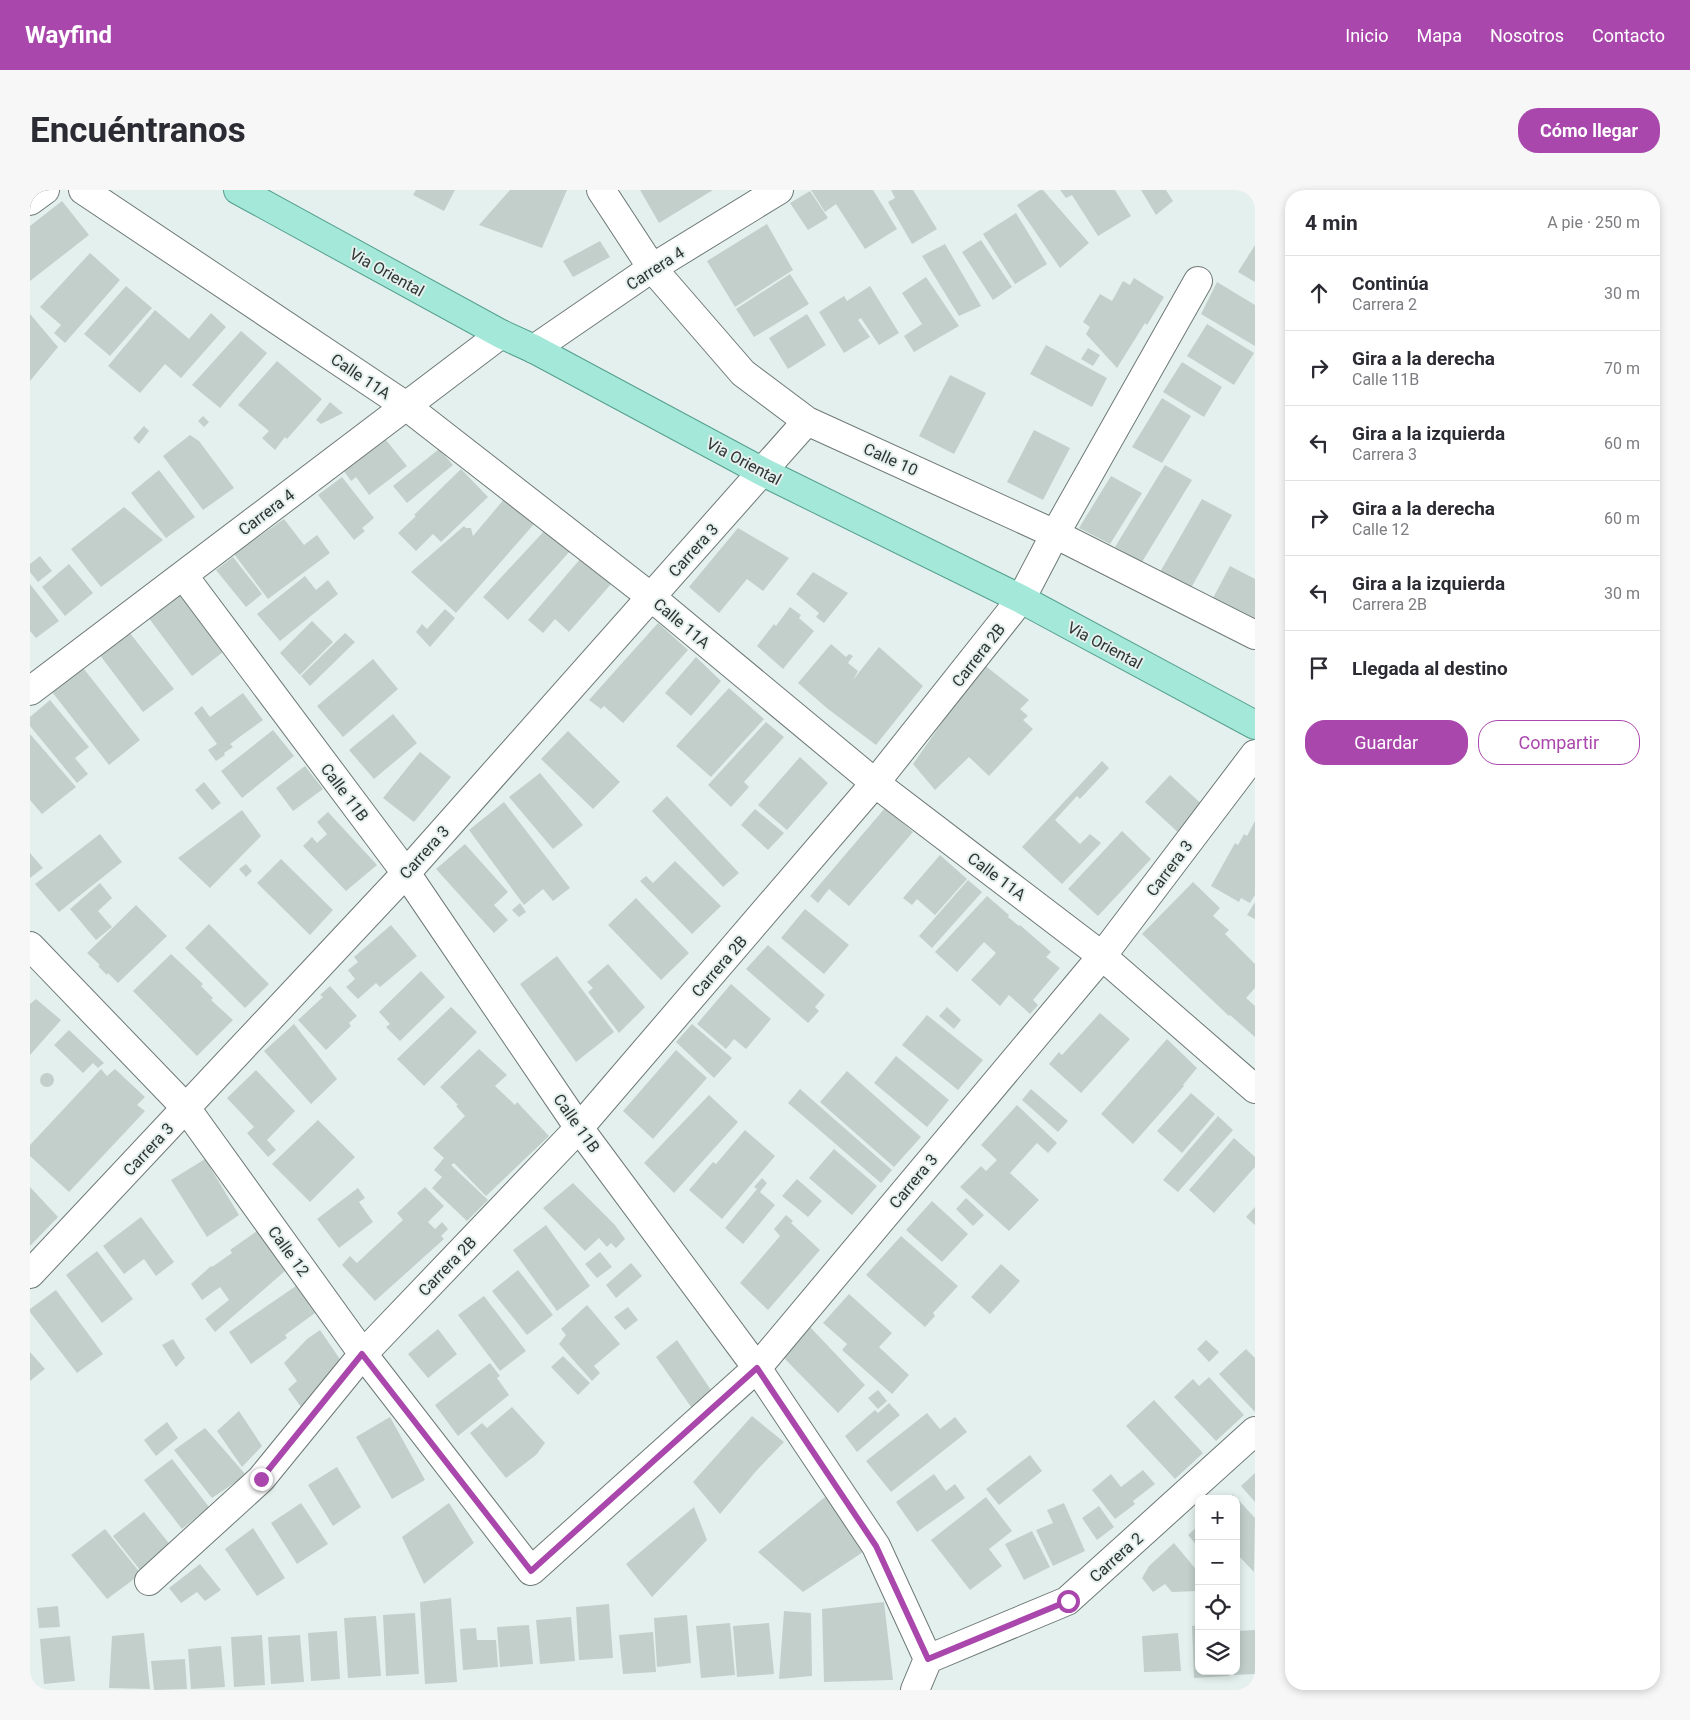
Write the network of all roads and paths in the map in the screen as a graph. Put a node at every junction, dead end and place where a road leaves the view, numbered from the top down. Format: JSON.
{"nodes":[{"id":1,"x":45,"y":190,"type":"edge"},
{"id":2,"x":83,"y":190,"type":"edge"},
{"id":3,"x":238,"y":190,"type":"edge"},
{"id":4,"x":601,"y":190,"type":"edge"},
{"id":5,"x":779,"y":190,"type":"edge"},
{"id":6,"x":30,"y":201,"type":"edge"},
{"id":7,"x":652,"y":268,"type":"junction"},
{"id":8,"x":1198,"y":281,"type":"dead end"},
{"id":9,"x":501,"y":334,"type":"junction"},
{"id":10,"x":534,"y":349,"type":"junction"},
{"id":11,"x":406,"y":406,"type":"junction"},
{"id":12,"x":807,"y":421,"type":"junction"},
{"id":13,"x":763,"y":472,"type":"junction"},
{"id":14,"x":1056,"y":534,"type":"junction"},
{"id":15,"x":183,"y":575,"type":"junction"},
{"id":16,"x":651,"y":597,"type":"junction"},
{"id":17,"x":1021,"y":600,"type":"junction"},
{"id":18,"x":1255,"y":635,"type":"edge"},
{"id":19,"x":30,"y":691,"type":"edge"},
{"id":20,"x":1255,"y":725,"type":"edge"},
{"id":21,"x":1255,"y":754,"type":"edge"},
{"id":22,"x":1246,"y":783,"type":"edge"},
{"id":23,"x":876,"y":784,"type":"junction"},
{"id":24,"x":406,"y":873,"type":"junction"},
{"id":25,"x":30,"y":946,"type":"edge"},
{"id":26,"x":1102,"y":956,"type":"junction"},
{"id":27,"x":1255,"y":1089,"type":"edge"},
{"id":28,"x":186,"y":1108,"type":"junction"},
{"id":29,"x":579,"y":1128,"type":"junction"},
{"id":30,"x":30,"y":1274,"type":"edge"},
{"id":31,"x":362,"y":1354,"type":"junction"},
{"id":32,"x":757,"y":1368,"type":"junction"},
{"id":33,"x":1255,"y":1431,"type":"edge"},
{"id":34,"x":531,"y":1571,"type":"joint"},
{"id":35,"x":149,"y":1581,"type":"dead end"},
{"id":36,"x":928,"y":1659,"type":"junction"},
{"id":37,"x":915,"y":1690,"type":"edge"}],
"edges":[{"from":1,"to":6,"type":"street"},
{"from":2,"to":11,"type":"street","name":"Calle 11A"},
{"from":3,"to":9,"type":"main road","name":"Via Oriental"},
{"from":4,"to":7,"type":"street","name":"Calle 10"},
{"from":5,"to":7,"type":"street","name":"Carrera 4"},
{"from":7,"to":10,"type":"street","name":"Carrera 4"},
{"from":7,"to":12,"type":"street","name":"Calle 10"},
{"from":8,"to":14,"type":"street","name":"Carrera 2B"},
{"from":9,"to":10,"type":"main road","name":"Via Oriental"},
{"from":9,"to":11,"type":"street","name":"Carrera 4"},
{"from":10,"to":13,"type":"main road","name":"Via Oriental"},
{"from":11,"to":15,"type":"street","name":"Carrera 4"},
{"from":11,"to":16,"type":"street","name":"Calle 11A"},
{"from":12,"to":13,"type":"street","name":"Carrera 3"},
{"from":12,"to":14,"type":"street","name":"Calle 10"},
{"from":13,"to":16,"type":"street","name":"Carrera 3"},
{"from":13,"to":17,"type":"main road","name":"Via Oriental"},
{"from":14,"to":17,"type":"street","name":"Carrera 2B"},
{"from":14,"to":18,"type":"street","name":"Calle 10"},
{"from":15,"to":19,"type":"street","name":"Carrera 4"},
{"from":15,"to":24,"type":"street","name":"Calle 11B"},
{"from":16,"to":23,"type":"street","name":"Calle 11A"},
{"from":16,"to":24,"type":"street","name":"Carrera 3"},
{"from":17,"to":20,"type":"main road","name":"Via Oriental"},
{"from":17,"to":23,"type":"street","name":"Carrera 2B"},
{"from":21,"to":22,"type":"street","name":"Carrera 3"},
{"from":22,"to":26,"type":"street","name":"Carrera 3"},
{"from":23,"to":26,"type":"street","name":"Calle 11A"},
{"from":23,"to":29,"type":"street","name":"Carrera 2B"},
{"from":24,"to":28,"type":"street","name":"Carrera 3"},
{"from":24,"to":29,"type":"street","name":"Calle 11B"},
{"from":25,"to":28,"type":"street","name":"Calle 12"},
{"from":26,"to":27,"type":"street","name":"Calle 11A"},
{"from":26,"to":32,"type":"street","name":"Carrera 3"},
{"from":28,"to":30,"type":"street","name":"Carrera 3"},
{"from":28,"to":31,"type":"street","name":"Calle 12"},
{"from":29,"to":31,"type":"street","name":"Carrera 2B"},
{"from":29,"to":32,"type":"street","name":"Calle 11B"},
{"from":31,"to":34,"type":"street","name":"Calle 12"},
{"from":31,"to":35,"type":"street","name":"Carrera 2B"},
{"from":32,"to":34,"type":"street","name":"Carrera 3"},
{"from":32,"to":36,"type":"street","name":"Calle 11B"},
{"from":33,"to":36,"type":"street","name":"Carrera 2"},
{"from":36,"to":37,"type":"street"}]}
